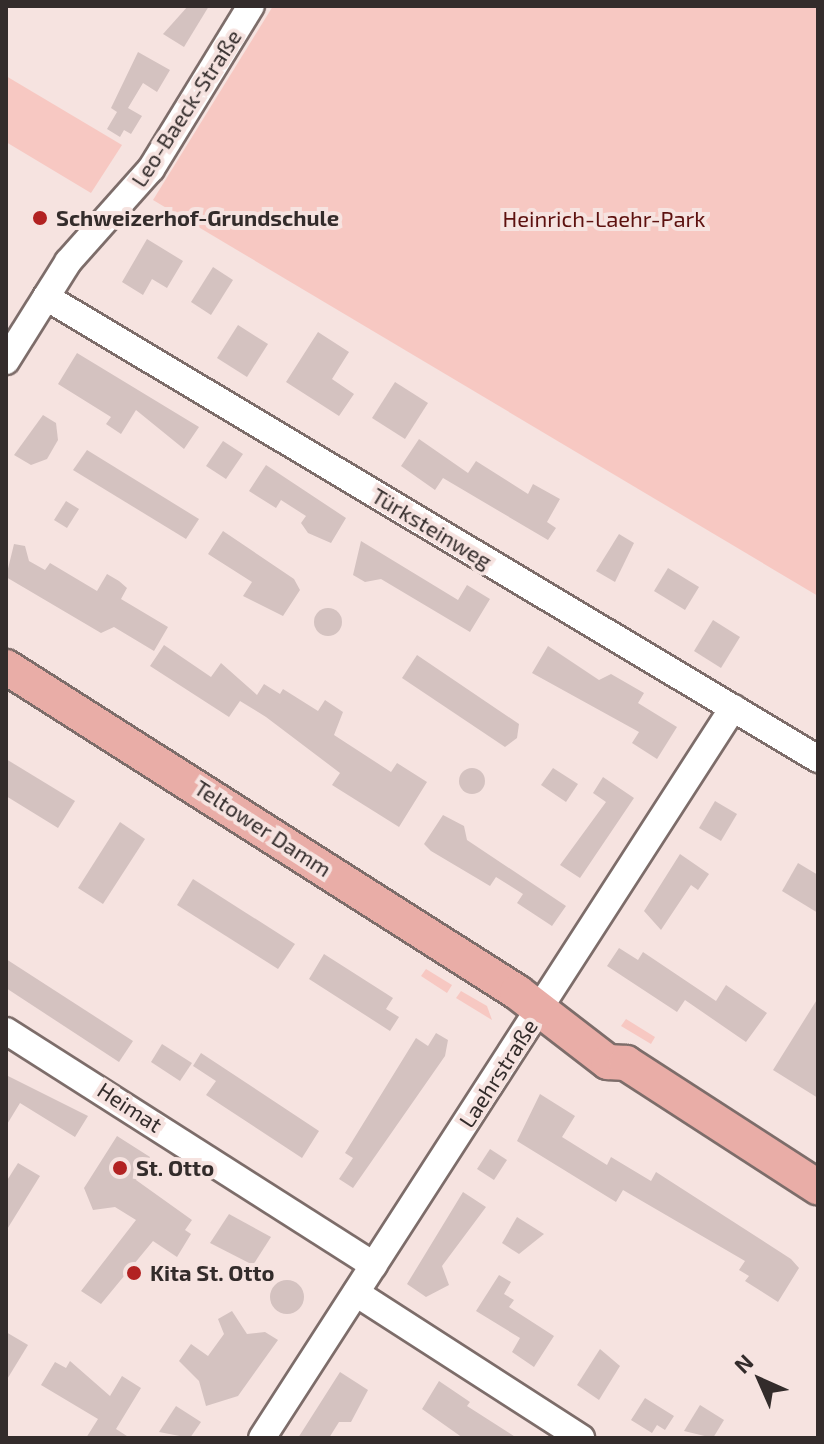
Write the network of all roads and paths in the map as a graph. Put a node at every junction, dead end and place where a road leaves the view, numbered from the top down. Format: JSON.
{"nodes":[{"id":1,"x":251,"y":6,"type":"edge"},
{"id":2,"x":46,"y":297,"type":"junction"},
{"id":3,"x":6,"y":361,"type":"edge"},
{"id":4,"x":6,"y":667,"type":"edge"},
{"id":5,"x":733,"y":708,"type":"junction"},
{"id":6,"x":818,"y":759,"type":"edge"},
{"id":7,"x":533,"y":1003,"type":"junction"},
{"id":8,"x":6,"y":1031,"type":"edge"},
{"id":9,"x":818,"y":1187,"type":"edge"},
{"id":10,"x":374,"y":1265,"type":"junction"},
{"id":11,"x":356,"y":1293,"type":"junction"},
{"id":12,"x":262,"y":1438,"type":"edge"},
{"id":13,"x":581,"y":1438,"type":"edge"}],
"edges":[{"from":1,"to":2,"type":"street","name":"Leo-Baeck-Straße"},
{"from":2,"to":3,"type":"street","name":"Leo-Baeck-Straße"},
{"from":2,"to":5,"type":"street","name":"Türksteinweg"},
{"from":4,"to":7,"type":"main road","name":"Teltower Damm"},
{"from":5,"to":6,"type":"street","name":"Türksteinweg"},
{"from":5,"to":7,"type":"street","name":"Laehrstraße"},
{"from":7,"to":9,"type":"main road","name":"Teltower Damm"},
{"from":7,"to":10,"type":"street","name":"Laehrstraße"},
{"from":8,"to":10,"type":"street","name":"Heimat"},
{"from":10,"to":11,"type":"street","name":"Laehrstraße"},
{"from":11,"to":12,"type":"street","name":"Laehrstraße"},
{"from":11,"to":13,"type":"street"}]}
